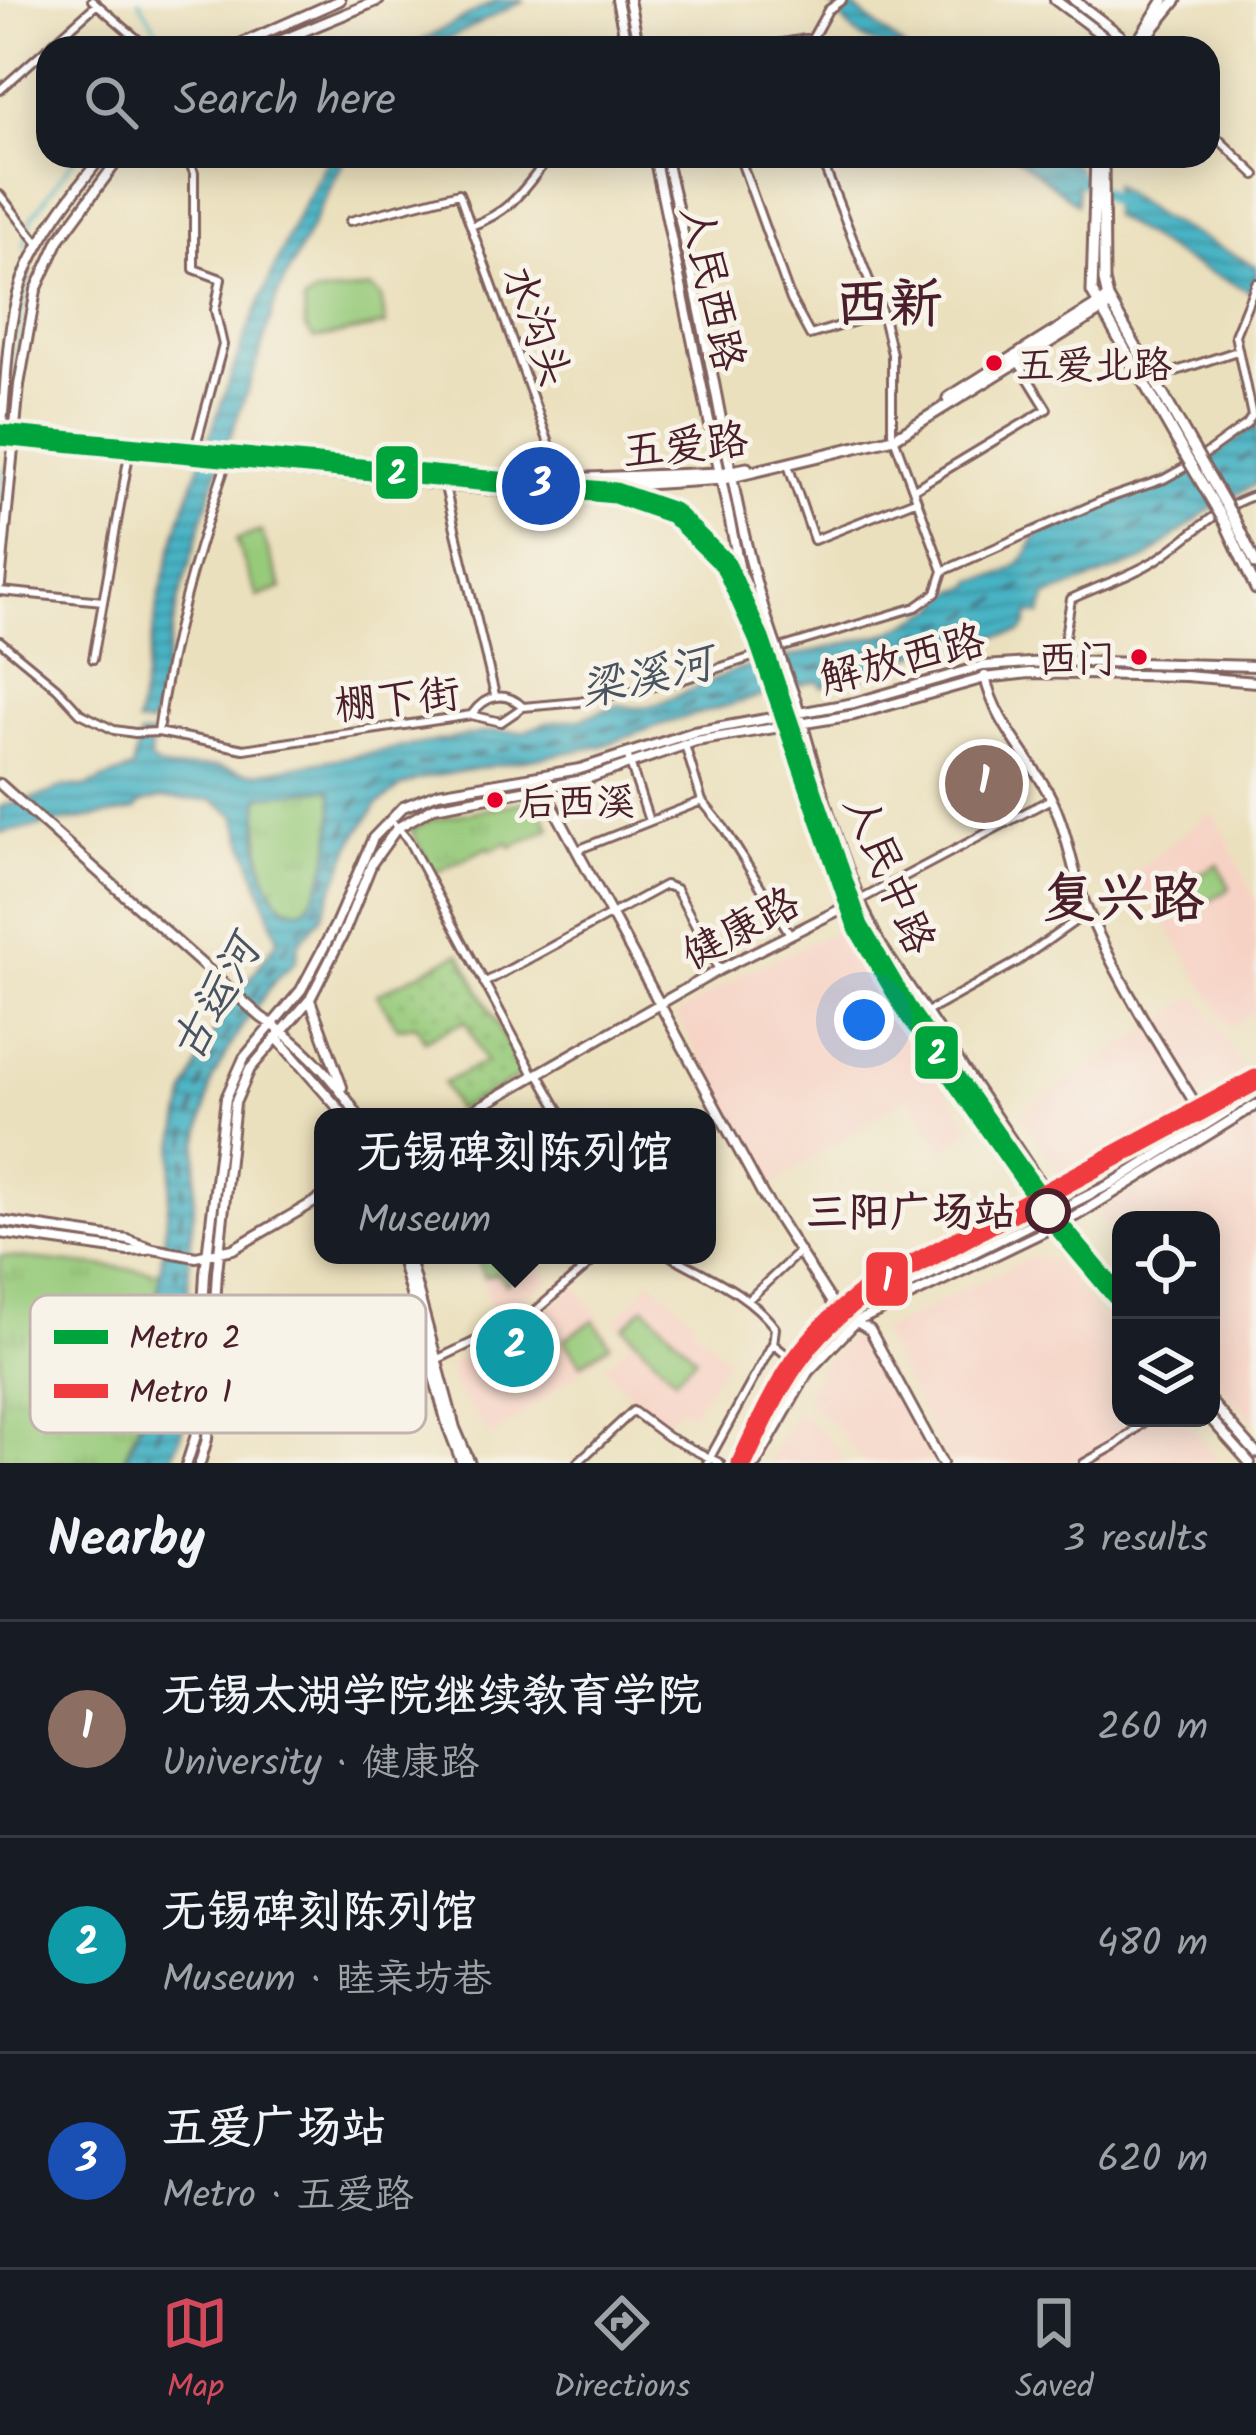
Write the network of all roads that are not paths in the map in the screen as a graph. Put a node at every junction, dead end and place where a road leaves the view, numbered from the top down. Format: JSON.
{"nodes":[{"id":1,"x":340,"y":0,"type":"edge"},
{"id":2,"x":379,"y":0,"type":"edge"},
{"id":3,"x":617,"y":0,"type":"edge"},
{"id":4,"x":628,"y":0,"type":"edge"},
{"id":5,"x":842,"y":0,"type":"edge"},
{"id":6,"x":1054,"y":0,"type":"edge"},
{"id":7,"x":1074,"y":0,"type":"edge"},
{"id":8,"x":1165,"y":0,"type":"edge"},
{"id":9,"x":1176,"y":0,"type":"edge"},
{"id":10,"x":94,"y":2,"type":"edge"},
{"id":11,"x":58,"y":36,"type":"edge"},
{"id":12,"x":134,"y":36,"type":"edge"},
{"id":13,"x":258,"y":36,"type":"edge"},
{"id":14,"x":292,"y":36,"type":"edge"},
{"id":15,"x":625,"y":36,"type":"edge"},
{"id":16,"x":636,"y":36,"type":"edge"},
{"id":17,"x":812,"y":36,"type":"edge"},
{"id":18,"x":1110,"y":36,"type":"edge"},
{"id":19,"x":1121,"y":36,"type":"edge"},
{"id":20,"x":1138,"y":36,"type":"edge"},
{"id":21,"x":1141,"y":36,"type":"edge"},
{"id":22,"x":36,"y":56,"type":"edge"},
{"id":23,"x":0,"y":90,"type":"edge"},
{"id":24,"x":1220,"y":141,"type":"edge"},
{"id":25,"x":93,"y":168,"type":"edge"},
{"id":26,"x":112,"y":168,"type":"edge"},
{"id":27,"x":192,"y":168,"type":"edge"},
{"id":28,"x":540,"y":168,"type":"edge"},
{"id":29,"x":657,"y":168,"type":"edge"},
{"id":30,"x":666,"y":168,"type":"edge"},
{"id":31,"x":743,"y":168,"type":"edge"},
{"id":32,"x":825,"y":168,"type":"edge"},
{"id":33,"x":1099,"y":168,"type":"edge"},
{"id":34,"x":1256,"y":176,"type":"edge"},
{"id":35,"x":0,"y":195,"type":"edge"},
{"id":36,"x":1097,"y":220,"type":"junction"},
{"id":37,"x":350,"y":221,"type":"dead end"},
{"id":38,"x":471,"y":226,"type":"junction"},
{"id":39,"x":37,"y":241,"type":"junction"},
{"id":40,"x":1256,"y":283,"type":"edge"},
{"id":41,"x":1109,"y":301,"type":"junction"},
{"id":42,"x":1098,"y":308,"type":"junction"},
{"id":43,"x":882,"y":313,"type":"junction"},
{"id":44,"x":1237,"y":351,"type":"junction"},
{"id":45,"x":1018,"y":362,"type":"junction"},
{"id":46,"x":1153,"y":379,"type":"junction"},
{"id":47,"x":893,"y":435,"type":"junction"},
{"id":48,"x":0,"y":437,"type":"edge"},
{"id":49,"x":15,"y":439,"type":"junction"},
{"id":50,"x":1188,"y":450,"type":"junction"},
{"id":51,"x":129,"y":453,"type":"junction"},
{"id":52,"x":197,"y":458,"type":"junction"},
{"id":53,"x":227,"y":461,"type":"junction"},
{"id":54,"x":788,"y":464,"type":"junction"},
{"id":55,"x":727,"y":475,"type":"junction"},
{"id":56,"x":554,"y":479,"type":"junction"},
{"id":57,"x":444,"y":482,"type":"junction"},
{"id":58,"x":912,"y":490,"type":"junction"},
{"id":59,"x":1256,"y":494,"type":"edge"},
{"id":60,"x":915,"y":500,"type":"junction"},
{"id":61,"x":1230,"y":522,"type":"junction"},
{"id":62,"x":1256,"y":564,"type":"edge"},
{"id":63,"x":943,"y":571,"type":"junction"},
{"id":64,"x":0,"y":588,"type":"edge"},
{"id":65,"x":1256,"y":589,"type":"edge"},
{"id":66,"x":103,"y":601,"type":"junction"},
{"id":67,"x":0,"y":641,"type":"edge"},
{"id":68,"x":93,"y":659,"type":"dead end"},
{"id":69,"x":1060,"y":662,"type":"junction"},
{"id":70,"x":983,"y":666,"type":"junction"},
{"id":71,"x":1256,"y":666,"type":"edge"},
{"id":72,"x":985,"y":678,"type":"junction"},
{"id":73,"x":1256,"y":682,"type":"edge"},
{"id":74,"x":495,"y":695,"type":"junction"},
{"id":75,"x":796,"y":700,"type":"joint"},
{"id":76,"x":783,"y":703,"type":"joint"},
{"id":77,"x":523,"y":707,"type":"junction"},
{"id":78,"x":472,"y":715,"type":"junction"},
{"id":79,"x":795,"y":720,"type":"junction"},
{"id":80,"x":158,"y":732,"type":"junction"},
{"id":81,"x":686,"y":745,"type":"junction"},
{"id":82,"x":629,"y":759,"type":"junction"},
{"id":83,"x":543,"y":776,"type":"junction"},
{"id":84,"x":0,"y":784,"type":"edge"},
{"id":85,"x":546,"y":788,"type":"junction"},
{"id":86,"x":1051,"y":799,"type":"junction"},
{"id":87,"x":702,"y":801,"type":"junction"},
{"id":88,"x":388,"y":818,"type":"junction"},
{"id":89,"x":649,"y":821,"type":"junction"},
{"id":90,"x":397,"y":828,"type":"junction"},
{"id":91,"x":575,"y":851,"type":"junction"},
{"id":92,"x":860,"y":899,"type":"junction"},
{"id":93,"x":850,"y":904,"type":"junction"},
{"id":94,"x":1088,"y":911,"type":"junction"},
{"id":95,"x":610,"y":916,"type":"junction"},
{"id":96,"x":790,"y":934,"type":"junction"},
{"id":97,"x":718,"y":970,"type":"junction"},
{"id":98,"x":484,"y":983,"type":"junction"},
{"id":99,"x":310,"y":999,"type":"junction"},
{"id":100,"x":657,"y":1006,"type":"junction"},
{"id":101,"x":925,"y":1013,"type":"junction"},
{"id":102,"x":271,"y":1026,"type":"junction"},
{"id":103,"x":280,"y":1035,"type":"junction"},
{"id":104,"x":537,"y":1076,"type":"junction"},
{"id":105,"x":1256,"y":1093,"type":"edge"},
{"id":106,"x":344,"y":1094,"type":"junction"},
{"id":107,"x":1256,"y":1105,"type":"edge"},
{"id":108,"x":339,"y":1108,"type":"edge"},
{"id":109,"x":353,"y":1108,"type":"edge"},
{"id":110,"x":478,"y":1108,"type":"edge"},
{"id":111,"x":557,"y":1108,"type":"edge"},
{"id":112,"x":715,"y":1108,"type":"edge"},
{"id":113,"x":716,"y":1109,"type":"edge"},
{"id":114,"x":1207,"y":1123,"type":"junction"},
{"id":115,"x":314,"y":1202,"type":"edge"},
{"id":116,"x":1058,"y":1211,"type":"junction"},
{"id":117,"x":1046,"y":1217,"type":"junction"},
{"id":118,"x":0,"y":1221,"type":"edge"},
{"id":119,"x":1065,"y":1222,"type":"junction"},
{"id":120,"x":1053,"y":1228,"type":"junction"},
{"id":121,"x":0,"y":1233,"type":"edge"},
{"id":122,"x":152,"y":1249,"type":"junction"},
{"id":123,"x":220,"y":1252,"type":"junction"},
{"id":124,"x":798,"y":1253,"type":"junction"},
{"id":125,"x":208,"y":1254,"type":"junction"},
{"id":126,"x":406,"y":1264,"type":"edge"},
{"id":127,"x":407,"y":1264,"type":"edge"},
{"id":128,"x":590,"y":1264,"type":"edge"},
{"id":129,"x":687,"y":1264,"type":"edge"},
{"id":130,"x":1112,"y":1282,"type":"edge"},
{"id":131,"x":205,"y":1295,"type":"edge"},
{"id":132,"x":217,"y":1295,"type":"edge"},
{"id":133,"x":414,"y":1295,"type":"edge"},
{"id":134,"x":416,"y":1295,"type":"edge"},
{"id":135,"x":748,"y":1300,"type":"junction"},
{"id":136,"x":1112,"y":1301,"type":"edge"},
{"id":137,"x":852,"y":1319,"type":"junction"},
{"id":138,"x":426,"y":1327,"type":"edge"},
{"id":139,"x":426,"y":1341,"type":"edge"},
{"id":140,"x":773,"y":1344,"type":"junction"},
{"id":141,"x":436,"y":1360,"type":"junction"},
{"id":142,"x":800,"y":1366,"type":"junction"},
{"id":143,"x":1220,"y":1412,"type":"edge"},
{"id":144,"x":1138,"y":1427,"type":"edge"},
{"id":145,"x":1218,"y":1427,"type":"edge"},
{"id":146,"x":196,"y":1433,"type":"edge"},
{"id":147,"x":207,"y":1433,"type":"edge"},
{"id":148,"x":1256,"y":1453,"type":"edge"},
{"id":149,"x":709,"y":1460,"type":"edge"},
{"id":150,"x":188,"y":1463,"type":"edge"},
{"id":151,"x":200,"y":1463,"type":"edge"},
{"id":152,"x":466,"y":1463,"type":"edge"},
{"id":153,"x":577,"y":1463,"type":"edge"},
{"id":154,"x":720,"y":1463,"type":"edge"},
{"id":155,"x":744,"y":1463,"type":"edge"},
{"id":156,"x":756,"y":1463,"type":"edge"},
{"id":157,"x":942,"y":1463,"type":"edge"},
{"id":158,"x":1084,"y":1463,"type":"edge"},
{"id":159,"x":1250,"y":1463,"type":"edge"}],
"edges":[{"from":1,"to":13,"type":"main road"},
{"from":2,"to":14,"type":"main road"},
{"from":3,"to":15,"type":"main road"},
{"from":4,"to":16,"type":"main road"},
{"from":5,"to":17,"type":"street"},
{"from":6,"to":18,"type":"main road"},
{"from":7,"to":19,"type":"main road"},
{"from":8,"to":20,"type":"main road"},
{"from":9,"to":21,"type":"main road"},
{"from":10,"to":11,"type":"street"},
{"from":10,"to":12,"type":"street"},
{"from":22,"to":23,"type":"street"},
{"from":24,"to":34,"type":"street"},
{"from":25,"to":39,"type":"main road"},
{"from":26,"to":49,"type":"main road"},
{"from":27,"to":52,"type":"street"},
{"from":28,"to":38,"type":"street"},
{"from":29,"to":55,"type":"main road","name":"人民西路"},
{"from":30,"to":55,"type":"main road","name":"人民西路"},
{"from":31,"to":43,"type":"street"},
{"from":32,"to":43,"type":"street"},
{"from":33,"to":36,"type":"main road"},
{"from":35,"to":39,"type":"street"},
{"from":36,"to":41,"type":"main road"},
{"from":36,"to":42,"type":"main road"},
{"from":37,"to":38,"type":"street","name":"水沟头"},
{"from":38,"to":56,"type":"street","name":"水沟头"},
{"from":39,"to":48,"type":"main road"},
{"from":40,"to":44,"type":"street"},
{"from":41,"to":42,"type":"main road"},
{"from":41,"to":46,"type":"main road"},
{"from":42,"to":45,"type":"main road","name":"五爱路"},
{"from":42,"to":47,"type":"main road"},
{"from":42,"to":50,"type":"main road"},
{"from":43,"to":47,"type":"street"},
{"from":44,"to":46,"type":"street"},
{"from":44,"to":63,"type":"street"},
{"from":45,"to":47,"type":"main road","name":"五爱路"},
{"from":45,"to":58,"type":"street"},
{"from":46,"to":50,"type":"main road"},
{"from":47,"to":54,"type":"main road","name":"五爱路"},
{"from":47,"to":55,"type":"main road"},
{"from":47,"to":58,"type":"street"},
{"from":48,"to":49,"type":"main road"},
{"from":49,"to":51,"type":"main road"},
{"from":49,"to":64,"type":"main road"},
{"from":50,"to":61,"type":"main road","bridge":true},
{"from":51,"to":52,"type":"main road"},
{"from":51,"to":66,"type":"street"},
{"from":52,"to":53,"type":"main road","name":"五爱路"},
{"from":53,"to":57,"type":"main road","name":"五爱路"},
{"from":53,"to":80,"type":"street"},
{"from":54,"to":55,"type":"main road","name":"五爱路"},
{"from":54,"to":60,"type":"street"},
{"from":55,"to":56,"type":"main road","name":"五爱路"},
{"from":55,"to":57,"type":"main road","name":"五爱路"},
{"from":55,"to":75,"type":"main road","name":"人民西路","bridge":true},
{"from":55,"to":76,"type":"main road","name":"人民西路","bridge":true},
{"from":56,"to":57,"type":"main road","name":"五爱路"},
{"from":57,"to":74,"type":"street"},
{"from":58,"to":60,"type":"street"},
{"from":59,"to":69,"type":"street"},
{"from":60,"to":63,"type":"street"},
{"from":61,"to":62,"type":"main road"},
{"from":61,"to":65,"type":"main road"},
{"from":63,"to":77,"type":"street","name":"棚下街"},
{"from":64,"to":66,"type":"street"},
{"from":66,"to":68,"type":"street"},
{"from":67,"to":80,"type":"street","name":"棚下街"},
{"from":69,"to":70,"type":"main road","name":"解放西路"},
{"from":69,"to":71,"type":"main road","name":"解放西路"},
{"from":70,"to":72,"type":"main road"},
{"from":70,"to":79,"type":"main road","name":"解放西路"},
{"from":72,"to":73,"type":"main road","name":"解放西路"},
{"from":72,"to":79,"type":"main road","name":"解放西路"},
{"from":72,"to":86,"type":"main road"},
{"from":74,"to":77,"type":"street"},
{"from":74,"to":78,"type":"street"},
{"from":75,"to":79,"type":"main road","name":"人民中路"},
{"from":76,"to":79,"type":"main road","name":"人民中路"},
{"from":77,"to":78,"type":"street","name":"棚下街"},
{"from":78,"to":80,"type":"street","name":"棚下街"},
{"from":79,"to":81,"type":"main road","name":"解放西路"},
{"from":79,"to":82,"type":"main road","name":"解放西路"},
{"from":79,"to":92,"type":"main road","name":"人民中路"},
{"from":79,"to":93,"type":"main road","name":"人民中路"},
{"from":81,"to":82,"type":"main road","name":"解放西路"},
{"from":81,"to":87,"type":"street"},
{"from":82,"to":83,"type":"main road","name":"解放西路"},
{"from":82,"to":85,"type":"main road","name":"解放西路"},
{"from":82,"to":89,"type":"street"},
{"from":83,"to":85,"type":"main road"},
{"from":83,"to":88,"type":"main road","name":"解放西路"},
{"from":84,"to":102,"type":"main road"},
{"from":85,"to":90,"type":"main road","name":"解放西路"},
{"from":85,"to":91,"type":"main road"},
{"from":86,"to":92,"type":"street","name":"健康路"},
{"from":86,"to":94,"type":"main road"},
{"from":87,"to":89,"type":"street"},
{"from":87,"to":96,"type":"street"},
{"from":88,"to":90,"type":"street"},
{"from":88,"to":102,"type":"main road"},
{"from":89,"to":91,"type":"street"},
{"from":90,"to":98,"type":"street"},
{"from":90,"to":99,"type":"main road"},
{"from":91,"to":95,"type":"main road"},
{"from":92,"to":93,"type":"main road","name":"健康路"},
{"from":92,"to":101,"type":"main road","name":"人民中路"},
{"from":93,"to":96,"type":"main road","name":"健康路"},
{"from":93,"to":117,"type":"main road","name":"人民中路"},
{"from":94,"to":101,"type":"street"},
{"from":94,"to":114,"type":"main road"},
{"from":95,"to":97,"type":"street"},
{"from":95,"to":98,"type":"street"},
{"from":95,"to":100,"type":"main road"},
{"from":96,"to":97,"type":"main road","name":"健康路"},
{"from":97,"to":100,"type":"main road","name":"健康路"},
{"from":98,"to":104,"type":"street"},
{"from":99,"to":103,"type":"main road"},
{"from":99,"to":106,"type":"main road"},
{"from":100,"to":104,"type":"main road","name":"健康路"},
{"from":100,"to":112,"type":"main road"},
{"from":101,"to":116,"type":"main road","name":"人民中路"},
{"from":102,"to":103,"type":"main road"},
{"from":102,"to":125,"type":"main road"},
{"from":103,"to":106,"type":"main road"},
{"from":103,"to":108,"type":"main road"},
{"from":103,"to":123,"type":"main road"},
{"from":104,"to":110,"type":"main road","name":"健康路"},
{"from":104,"to":111,"type":"street"},
{"from":105,"to":114,"type":"main road"},
{"from":106,"to":109,"type":"main road"},
{"from":107,"to":119,"type":"main road"},
{"from":113,"to":124,"type":"main road"},
{"from":114,"to":116,"type":"main road"},
{"from":115,"to":123,"type":"main road"},
{"from":116,"to":117,"type":"main road"},
{"from":116,"to":119,"type":"main road","name":"人民中路"},
{"from":117,"to":120,"type":"main road","name":"人民中路"},
{"from":117,"to":137,"type":"main road"},
{"from":118,"to":122,"type":"main road"},
{"from":119,"to":120,"type":"main road"},
{"from":119,"to":130,"type":"main road","name":"人民中路"},
{"from":120,"to":136,"type":"main road","name":"人民中路"},
{"from":120,"to":137,"type":"main road"},
{"from":121,"to":122,"type":"main road"},
{"from":122,"to":125,"type":"main road"},
{"from":123,"to":125,"type":"main road"},
{"from":123,"to":132,"type":"main road"},
{"from":124,"to":135,"type":"street"},
{"from":124,"to":137,"type":"main road"},
{"from":125,"to":131,"type":"main road"},
{"from":126,"to":133,"type":"main road"},
{"from":127,"to":134,"type":"main road"},
{"from":128,"to":141,"type":"street"},
{"from":129,"to":135,"type":"street"},
{"from":135,"to":140,"type":"street"},
{"from":137,"to":142,"type":"main road"},
{"from":137,"to":156,"type":"main road"},
{"from":137,"to":157,"type":"main road"},
{"from":138,"to":141,"type":"main road"},
{"from":139,"to":152,"type":"main road"},
{"from":140,"to":142,"type":"street"},
{"from":140,"to":149,"type":"street"},
{"from":141,"to":152,"type":"main road"},
{"from":142,"to":155,"type":"main road"},
{"from":143,"to":148,"type":"main road"},
{"from":144,"to":158,"type":"street"},
{"from":145,"to":159,"type":"main road"},
{"from":146,"to":150,"type":"main road"},
{"from":147,"to":151,"type":"main road"},
{"from":149,"to":153,"type":"street"},
{"from":149,"to":154,"type":"street"}]}
